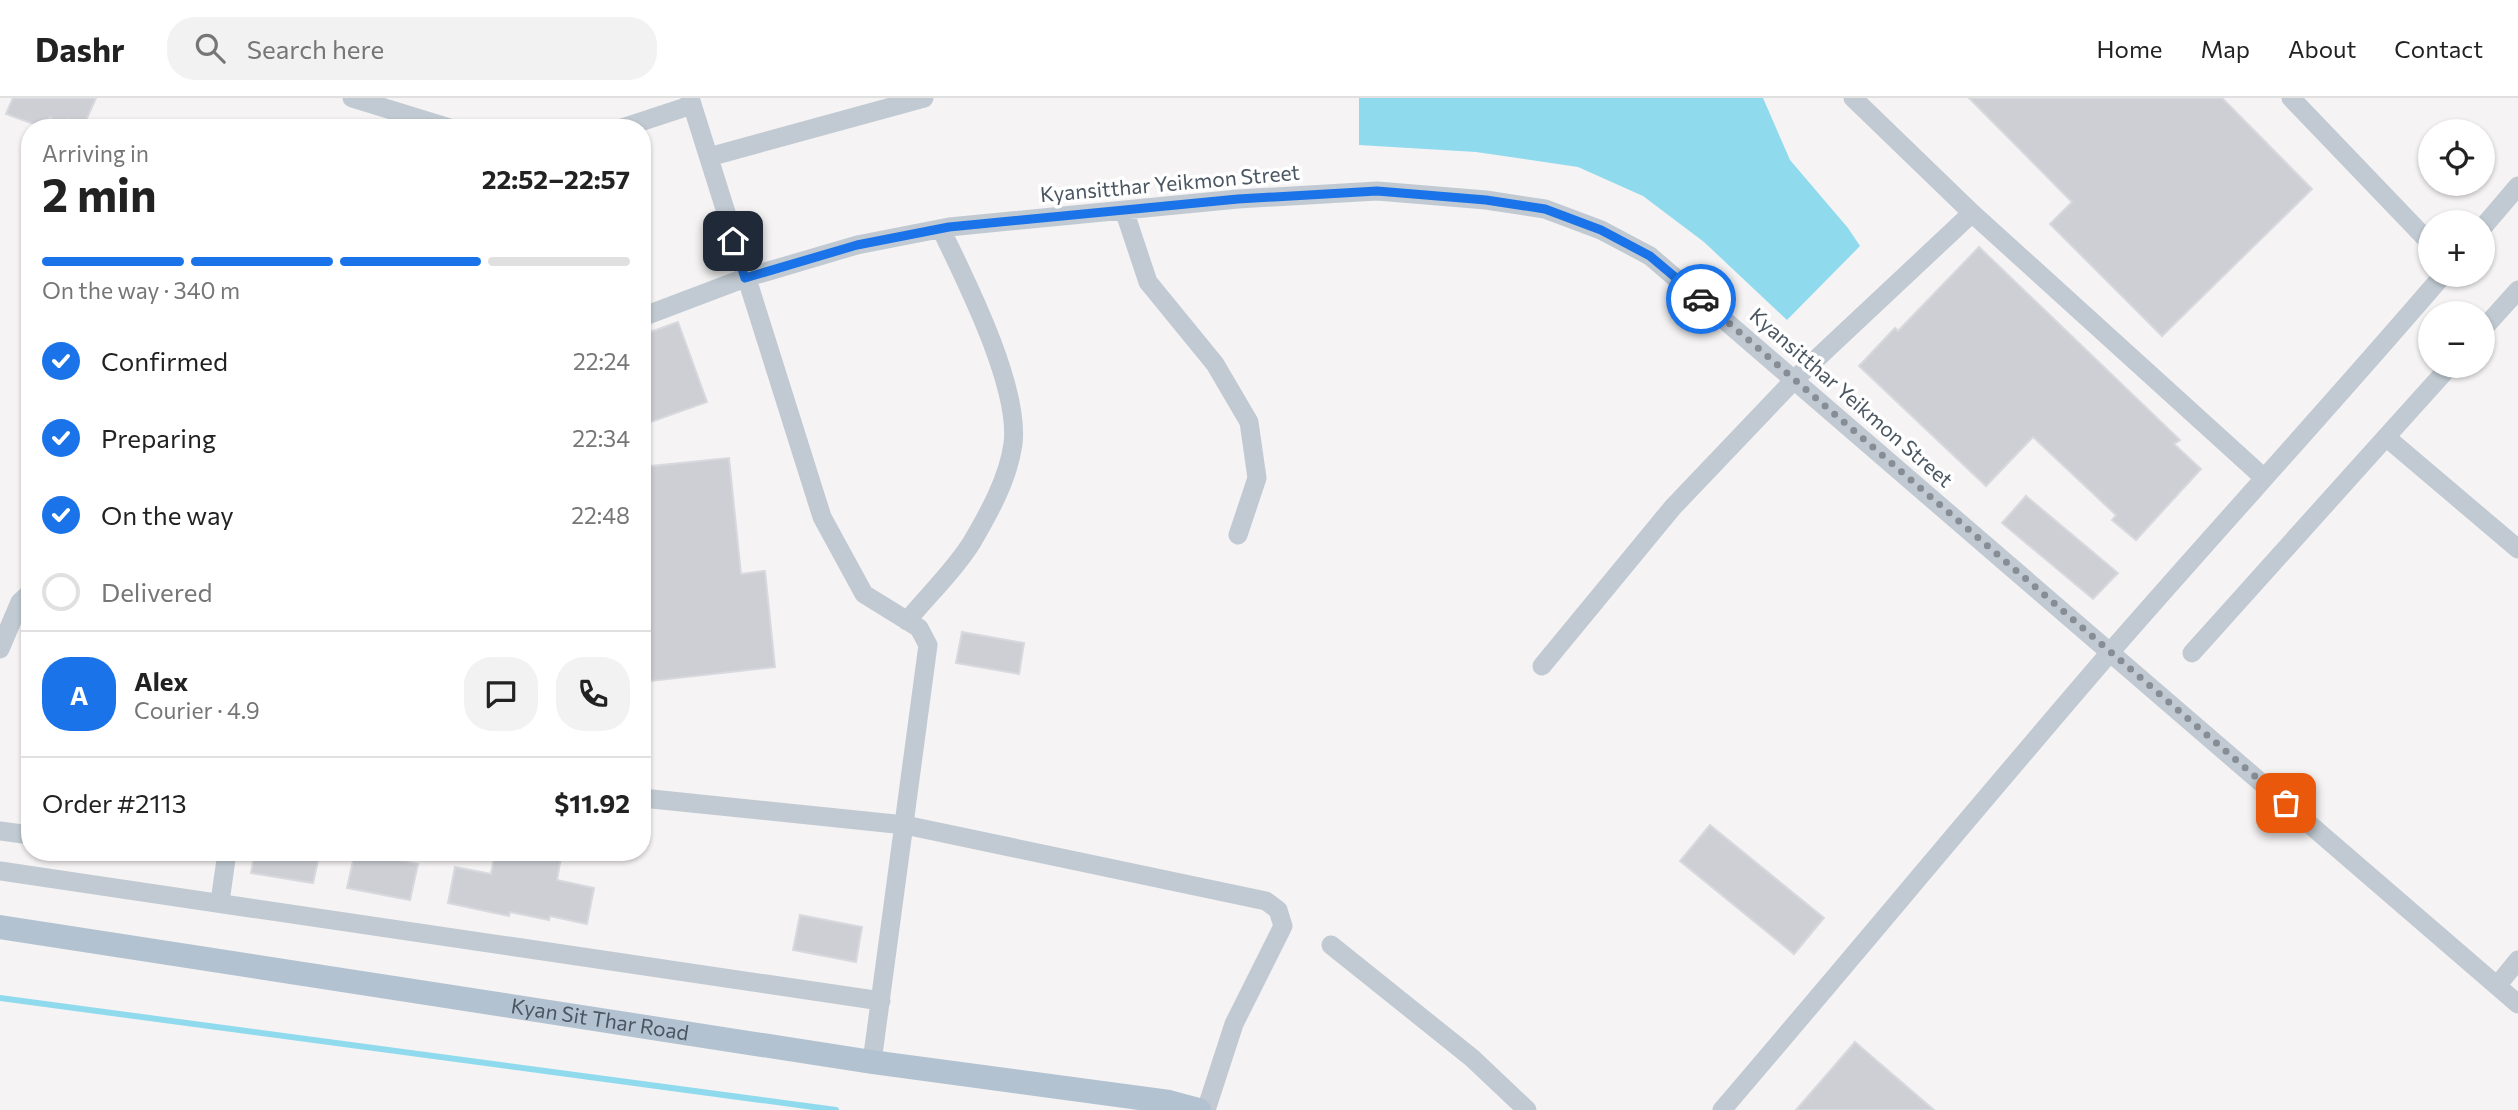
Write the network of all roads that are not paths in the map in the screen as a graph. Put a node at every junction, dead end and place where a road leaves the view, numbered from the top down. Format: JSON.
{"nodes":[{"id":1,"x":352,"y":98,"type":"edge"},
{"id":2,"x":924,"y":98,"type":"edge"},
{"id":3,"x":1853,"y":98,"type":"edge"},
{"id":4,"x":2291,"y":98,"type":"edge"},
{"id":5,"x":691,"y":102,"type":"edge"},
{"id":6,"x":421,"y":119,"type":"edge"},
{"id":7,"x":646,"y":119,"type":"edge"},
{"id":8,"x":709,"y":157,"type":"junction"},
{"id":9,"x":2518,"y":186,"type":"edge"},
{"id":10,"x":1124,"y":210,"type":"junction"},
{"id":11,"x":1972,"y":213,"type":"junction"},
{"id":12,"x":2495,"y":213,"type":"edge"},
{"id":13,"x":941,"y":229,"type":"junction"},
{"id":14,"x":2418,"y":230,"type":"edge"},
{"id":15,"x":745,"y":278,"type":"junction"},
{"id":16,"x":2433,"y":287,"type":"edge"},
{"id":17,"x":2518,"y":290,"type":"edge"},
{"id":18,"x":651,"y":314,"type":"edge"},
{"id":19,"x":2495,"y":316,"type":"edge"},
{"id":20,"x":2439,"y":378,"type":"edge"},
{"id":21,"x":1795,"y":379,"type":"junction"},
{"id":22,"x":2386,"y":437,"type":"junction"},
{"id":23,"x":2263,"y":477,"type":"junction"},
{"id":24,"x":1238,"y":535,"type":"dead end"},
{"id":25,"x":2518,"y":549,"type":"edge"},
{"id":26,"x":21,"y":601,"type":"edge"},
{"id":27,"x":908,"y":621,"type":"junction"},
{"id":28,"x":0,"y":649,"type":"edge"},
{"id":29,"x":2112,"y":652,"type":"junction"},
{"id":30,"x":2192,"y":653,"type":"dead end"},
{"id":31,"x":1542,"y":666,"type":"dead end"},
{"id":32,"x":651,"y":799,"type":"edge"},
{"id":33,"x":905,"y":825,"type":"junction"},
{"id":34,"x":0,"y":831,"type":"edge"},
{"id":35,"x":21,"y":834,"type":"edge"},
{"id":36,"x":226,"y":861,"type":"edge"},
{"id":37,"x":0,"y":871,"type":"edge"},
{"id":38,"x":220,"y":902,"type":"junction"},
{"id":39,"x":0,"y":927,"type":"edge"},
{"id":40,"x":1331,"y":946,"type":"dead end"},
{"id":41,"x":2518,"y":960,"type":"edge"},
{"id":42,"x":2497,"y":986,"type":"junction"},
{"id":43,"x":881,"y":1001,"type":"junction"},
{"id":44,"x":2518,"y":1004,"type":"edge"},
{"id":45,"x":872,"y":1062,"type":"junction"},
{"id":46,"x":1199,"y":1110,"type":"edge"},
{"id":47,"x":1206,"y":1110,"type":"edge"},
{"id":48,"x":1527,"y":1110,"type":"edge"},
{"id":49,"x":1722,"y":1110,"type":"edge"}],
"edges":[{"from":1,"to":6,"type":"street"},
{"from":2,"to":8,"type":"street"},
{"from":3,"to":11,"type":"street"},
{"from":4,"to":14,"type":"street"},
{"from":5,"to":7,"type":"street"},
{"from":5,"to":8,"type":"street"},
{"from":8,"to":15,"type":"street"},
{"from":9,"to":12,"type":"street"},
{"from":10,"to":13,"type":"street","name":"Kyansitthar Yeikmon Street"},
{"from":10,"to":21,"type":"street","name":"Kyansitthar Yeikmon Street"},
{"from":10,"to":24,"type":"street"},
{"from":11,"to":21,"type":"street"},
{"from":11,"to":23,"type":"street"},
{"from":13,"to":15,"type":"street","name":"Kyansitthar Yeikmon Street"},
{"from":13,"to":27,"type":"street"},
{"from":15,"to":18,"type":"street","name":"Kyansitthar Yeikmon Street"},
{"from":15,"to":27,"type":"street"},
{"from":16,"to":23,"type":"street"},
{"from":17,"to":19,"type":"street"},
{"from":20,"to":22,"type":"street"},
{"from":21,"to":29,"type":"street","name":"Kyansitthar Yeikmon Street"},
{"from":21,"to":31,"type":"street"},
{"from":22,"to":25,"type":"street"},
{"from":22,"to":30,"type":"street"},
{"from":23,"to":29,"type":"street"},
{"from":26,"to":28,"type":"street"},
{"from":27,"to":33,"type":"street"},
{"from":29,"to":42,"type":"street","name":"Kyansitthar Yeikmon Street"},
{"from":29,"to":49,"type":"street"},
{"from":32,"to":33,"type":"street"},
{"from":33,"to":43,"type":"street"},
{"from":33,"to":47,"type":"street"},
{"from":34,"to":35,"type":"street"},
{"from":36,"to":38,"type":"street"},
{"from":37,"to":38,"type":"street"},
{"from":38,"to":43,"type":"street"},
{"from":39,"to":45,"type":"main road","name":"Kyan Sit Thar Road"},
{"from":40,"to":48,"type":"street"},
{"from":41,"to":42,"type":"street"},
{"from":42,"to":44,"type":"street","name":"Kyansitthar Yeikmon Street"},
{"from":43,"to":45,"type":"street"},
{"from":45,"to":46,"type":"main road","name":"Kyan Sit Thar Road"}]}
